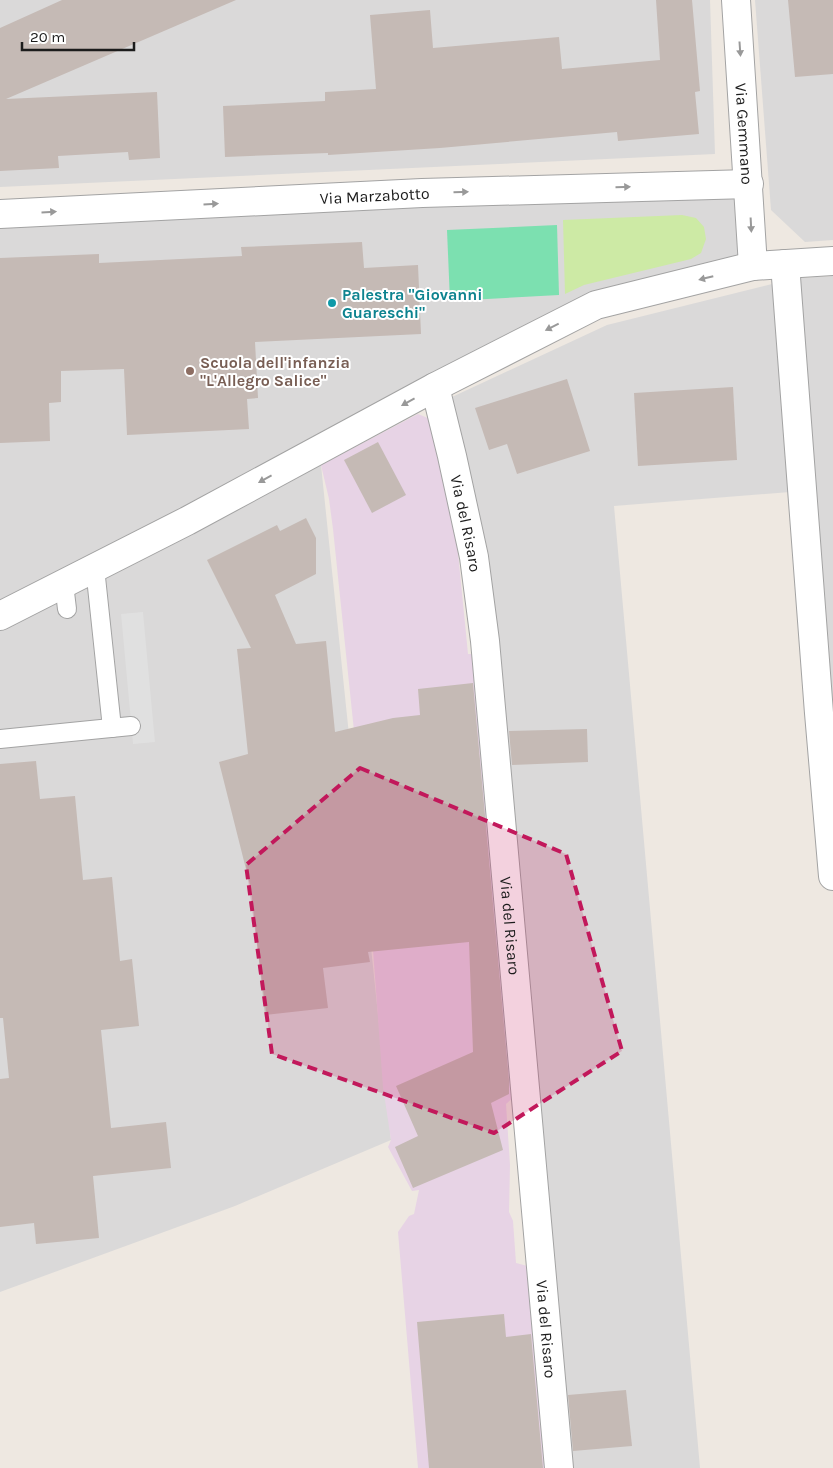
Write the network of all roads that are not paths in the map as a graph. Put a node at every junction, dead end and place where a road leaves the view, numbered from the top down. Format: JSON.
{"nodes":[{"id":1,"x":736,"y":0,"type":"edge"},
{"id":2,"x":749,"y":184,"type":"junction"},
{"id":3,"x":0,"y":214,"type":"edge"},
{"id":4,"x":833,"y":260,"type":"edge"},
{"id":5,"x":785,"y":264,"type":"junction"},
{"id":6,"x":753,"y":266,"type":"junction"},
{"id":7,"x":435,"y":387,"type":"junction"},
{"id":8,"x":95,"y":568,"type":"junction"},
{"id":9,"x":0,"y":616,"type":"edge"},
{"id":10,"x":131,"y":726,"type":"dead end"},
{"id":11,"x":112,"y":728,"type":"junction"},
{"id":12,"x":0,"y":739,"type":"edge"},
{"id":13,"x":833,"y":876,"type":"edge"},
{"id":14,"x":559,"y":1468,"type":"edge"}],
"edges":[{"from":1,"to":2,"type":"street","name":"Via Gemmano","one_way":true},
{"from":3,"to":2,"type":"street","name":"Via Marzabotto","one_way":true},
{"from":2,"to":6,"type":"street","name":"Via Gemmano","one_way":true},
{"from":4,"to":5,"type":"street"},
{"from":5,"to":6,"type":"street"},
{"from":5,"to":13,"type":"street"},
{"from":6,"to":7,"type":"street","one_way":true},
{"from":7,"to":8,"type":"street","one_way":true},
{"from":7,"to":14,"type":"street","name":"Via del Risaro"},
{"from":8,"to":9,"type":"street"},
{"from":8,"to":11,"type":"lane"},
{"from":10,"to":11,"type":"lane"},
{"from":11,"to":12,"type":"lane"}]}
